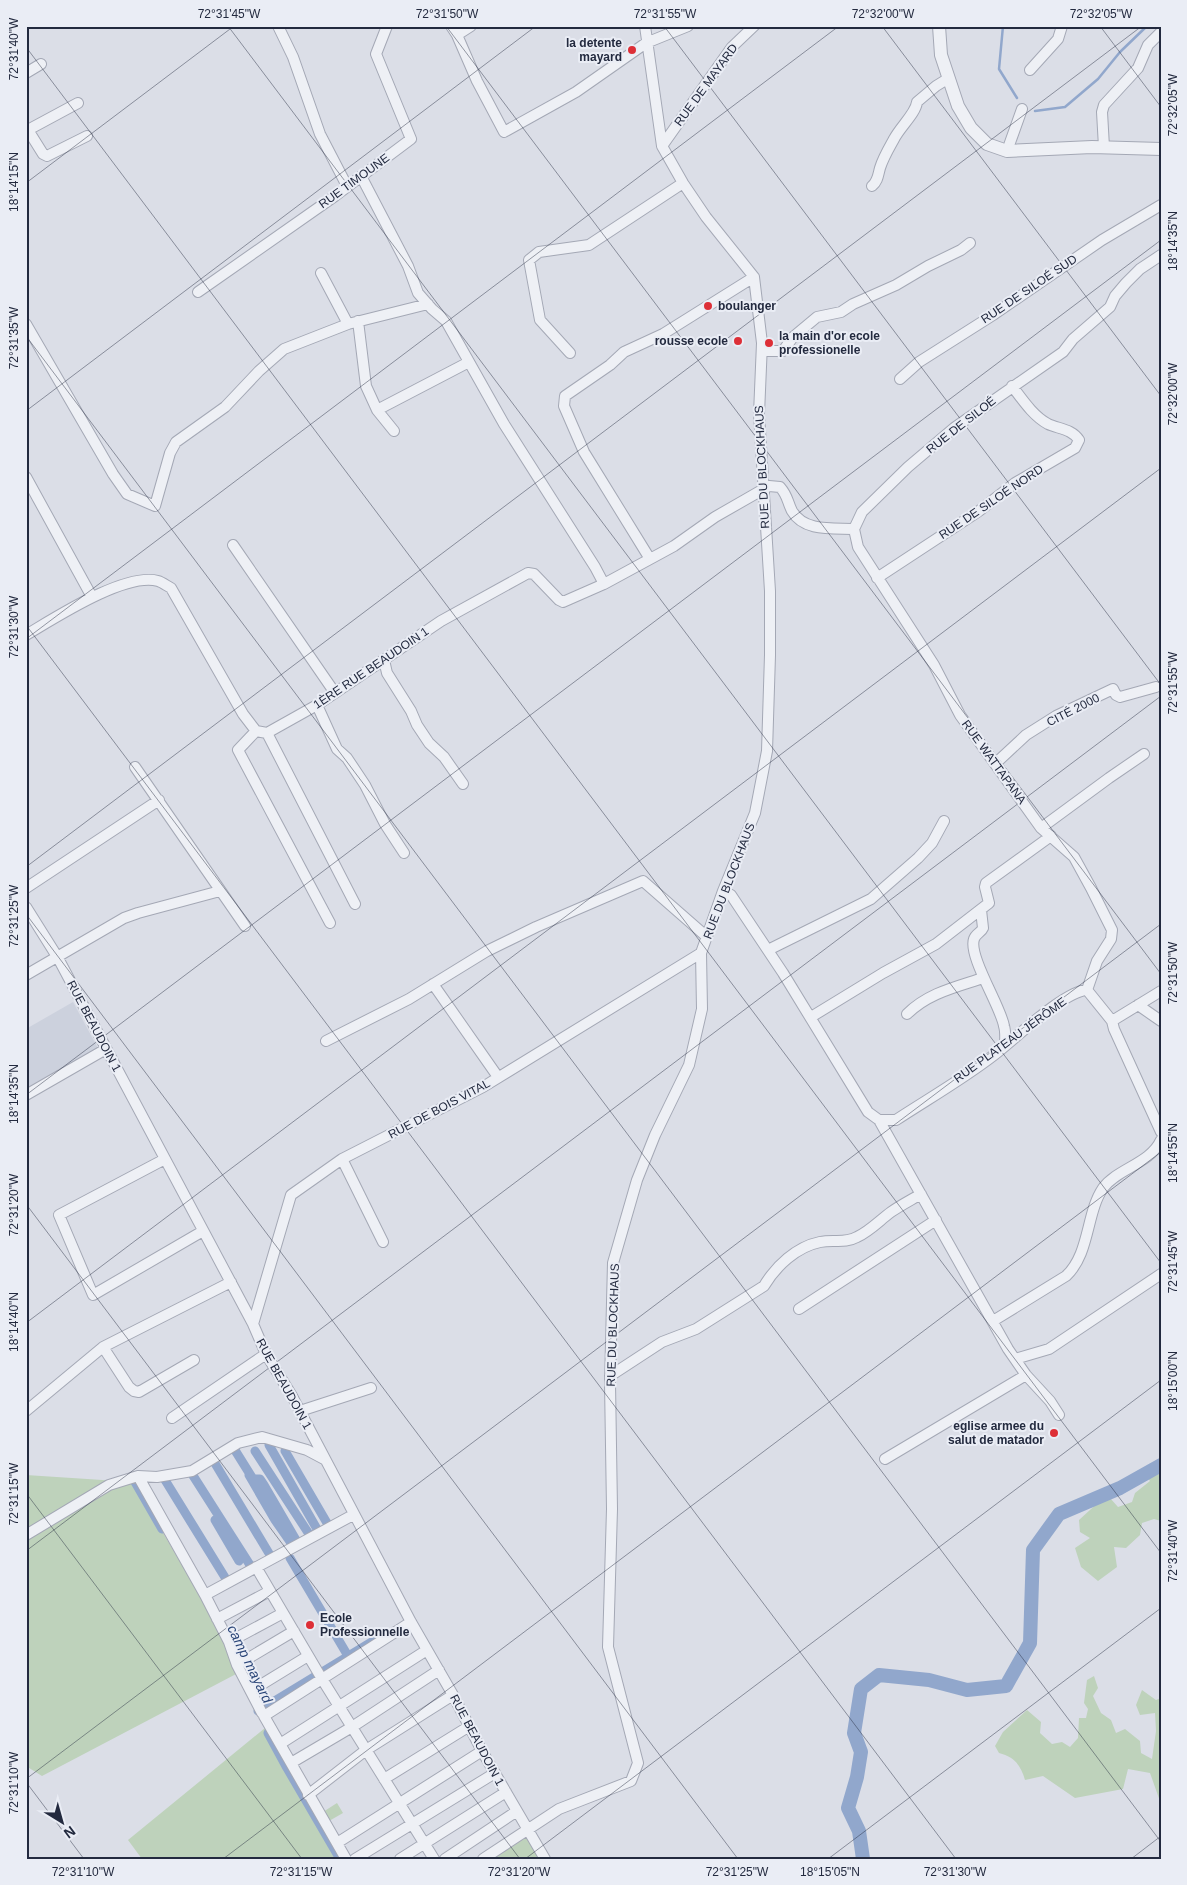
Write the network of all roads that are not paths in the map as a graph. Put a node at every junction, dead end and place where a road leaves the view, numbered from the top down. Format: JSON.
{"nodes":[{"id":1,"x":278,"y":26,"type":"edge"},
{"id":2,"x":387,"y":26,"type":"edge"},
{"id":3,"x":471,"y":26,"type":"edge"},
{"id":4,"x":645,"y":26,"type":"edge"},
{"id":5,"x":688,"y":26,"type":"edge"},
{"id":6,"x":754,"y":26,"type":"edge"},
{"id":7,"x":939,"y":26,"type":"edge"},
{"id":8,"x":1062,"y":26,"type":"edge"},
{"id":9,"x":454,"y":30,"type":"edge"},
{"id":10,"x":1161,"y":32,"type":"edge"},
{"id":11,"x":646,"y":43,"type":"junction"},
{"id":12,"x":41,"y":64,"type":"dead end"},
{"id":13,"x":1030,"y":70,"type":"dead end"},
{"id":14,"x":26,"y":73,"type":"edge"},
{"id":15,"x":949,"y":78,"type":"junction"},
{"id":16,"x":78,"y":103,"type":"dead end"},
{"id":17,"x":1022,"y":109,"type":"dead end"},
{"id":18,"x":27,"y":130,"type":"edge"},
{"id":19,"x":87,"y":136,"type":"dead end"},
{"id":20,"x":662,"y":146,"type":"junction"},
{"id":21,"x":1104,"y":147,"type":"junction"},
{"id":22,"x":1161,"y":149,"type":"edge"},
{"id":23,"x":1007,"y":151,"type":"junction"},
{"id":24,"x":361,"y":176,"type":"junction"},
{"id":25,"x":683,"y":183,"type":"junction"},
{"id":26,"x":347,"y":186,"type":"junction"},
{"id":27,"x":872,"y":186,"type":"dead end"},
{"id":28,"x":1161,"y":205,"type":"edge"},
{"id":29,"x":970,"y":243,"type":"dead end"},
{"id":30,"x":1161,"y":255,"type":"edge"},
{"id":31,"x":321,"y":273,"type":"dead end"},
{"id":32,"x":754,"y":277,"type":"junction"},
{"id":33,"x":198,"y":292,"type":"dead end"},
{"id":34,"x":428,"y":304,"type":"junction"},
{"id":35,"x":353,"y":322,"type":"junction"},
{"id":36,"x":26,"y":324,"type":"edge"},
{"id":37,"x":762,"y":351,"type":"junction"},
{"id":38,"x":570,"y":353,"type":"dead end"},
{"id":39,"x":469,"y":362,"type":"junction"},
{"id":40,"x":900,"y":378,"type":"dead end"},
{"id":41,"x":1012,"y":386,"type":"junction"},
{"id":42,"x":377,"y":410,"type":"junction"},
{"id":43,"x":394,"y":431,"type":"dead end"},
{"id":44,"x":26,"y":477,"type":"edge"},
{"id":45,"x":762,"y":491,"type":"junction"},
{"id":46,"x":854,"y":529,"type":"junction"},
{"id":47,"x":232,"y":545,"type":"dead end"},
{"id":48,"x":650,"y":559,"type":"junction"},
{"id":49,"x":877,"y":578,"type":"junction"},
{"id":50,"x":604,"y":584,"type":"junction"},
{"id":51,"x":92,"y":597,"type":"junction"},
{"id":52,"x":26,"y":635,"type":"edge"},
{"id":53,"x":384,"y":660,"type":"junction"},
{"id":54,"x":1156,"y":687,"type":"dead end"},
{"id":55,"x":335,"y":693,"type":"junction"},
{"id":56,"x":317,"y":705,"type":"junction"},
{"id":57,"x":256,"y":731,"type":"junction"},
{"id":58,"x":267,"y":733,"type":"junction"},
{"id":59,"x":1144,"y":754,"type":"dead end"},
{"id":60,"x":996,"y":763,"type":"junction"},
{"id":61,"x":135,"y":767,"type":"dead end"},
{"id":62,"x":463,"y":784,"type":"dead end"},
{"id":63,"x":159,"y":800,"type":"junction"},
{"id":64,"x":944,"y":821,"type":"dead end"},
{"id":65,"x":1041,"y":828,"type":"junction"},
{"id":66,"x":1051,"y":836,"type":"junction"},
{"id":67,"x":404,"y":853,"type":"dead end"},
{"id":68,"x":26,"y":888,"type":"edge"},
{"id":69,"x":220,"y":891,"type":"junction"},
{"id":70,"x":723,"y":891,"type":"junction"},
{"id":71,"x":354,"y":904,"type":"dead end"},
{"id":72,"x":26,"y":907,"type":"edge"},
{"id":73,"x":981,"y":910,"type":"junction"},
{"id":74,"x":330,"y":923,"type":"dead end"},
{"id":75,"x":245,"y":926,"type":"dead end"},
{"id":76,"x":707,"y":937,"type":"junction"},
{"id":77,"x":768,"y":950,"type":"junction"},
{"id":78,"x":701,"y":953,"type":"junction"},
{"id":79,"x":58,"y":958,"type":"junction"},
{"id":80,"x":26,"y":975,"type":"edge"},
{"id":81,"x":984,"y":978,"type":"junction"},
{"id":82,"x":433,"y":984,"type":"junction"},
{"id":83,"x":1087,"y":990,"type":"junction"},
{"id":84,"x":1161,"y":991,"type":"edge"},
{"id":85,"x":1138,"y":1005,"type":"junction"},
{"id":86,"x":908,"y":1014,"type":"dead end"},
{"id":87,"x":811,"y":1017,"type":"junction"},
{"id":88,"x":1112,"y":1021,"type":"junction"},
{"id":89,"x":1161,"y":1021,"type":"edge"},
{"id":90,"x":326,"y":1041,"type":"dead end"},
{"id":91,"x":1005,"y":1046,"type":"junction"},
{"id":92,"x":106,"y":1049,"type":"junction"},
{"id":93,"x":498,"y":1077,"type":"junction"},
{"id":94,"x":26,"y":1095,"type":"edge"},
{"id":95,"x":879,"y":1120,"type":"junction"},
{"id":96,"x":1161,"y":1132,"type":"edge"},
{"id":97,"x":1161,"y":1140,"type":"edge"},
{"id":98,"x":165,"y":1159,"type":"junction"},
{"id":99,"x":342,"y":1159,"type":"junction"},
{"id":100,"x":921,"y":1194,"type":"junction"},
{"id":101,"x":936,"y":1220,"type":"junction"},
{"id":102,"x":203,"y":1231,"type":"junction"},
{"id":103,"x":383,"y":1242,"type":"dead end"},
{"id":104,"x":1161,"y":1274,"type":"edge"},
{"id":105,"x":231,"y":1282,"type":"junction"},
{"id":106,"x":799,"y":1309,"type":"dead end"},
{"id":107,"x":994,"y":1321,"type":"junction"},
{"id":108,"x":253,"y":1324,"type":"junction"},
{"id":109,"x":103,"y":1347,"type":"junction"},
{"id":110,"x":266,"y":1354,"type":"junction"},
{"id":111,"x":1015,"y":1359,"type":"junction"},
{"id":112,"x":194,"y":1360,"type":"dead end"},
{"id":113,"x":1026,"y":1375,"type":"junction"},
{"id":114,"x":610,"y":1376,"type":"junction"},
{"id":115,"x":371,"y":1388,"type":"dead end"},
{"id":116,"x":26,"y":1411,"type":"edge"},
{"id":117,"x":300,"y":1411,"type":"junction"},
{"id":118,"x":1060,"y":1414,"type":"dead end"},
{"id":119,"x":172,"y":1418,"type":"dead end"},
{"id":120,"x":325,"y":1460,"type":"junction"},
{"id":121,"x":886,"y":1460,"type":"dead end"},
{"id":122,"x":138,"y":1476,"type":"junction"},
{"id":123,"x":354,"y":1515,"type":"junction"},
{"id":124,"x":26,"y":1535,"type":"edge"},
{"id":125,"x":256,"y":1567,"type":"junction"},
{"id":126,"x":270,"y":1591,"type":"junction"},
{"id":127,"x":206,"y":1595,"type":"junction"},
{"id":128,"x":283,"y":1612,"type":"junction"},
{"id":129,"x":217,"y":1619,"type":"junction"},
{"id":130,"x":411,"y":1622,"type":"junction"},
{"id":131,"x":294,"y":1631,"type":"junction"},
{"id":132,"x":229,"y":1642,"type":"junction"},
{"id":133,"x":427,"y":1650,"type":"junction"},
{"id":134,"x":308,"y":1656,"type":"junction"},
{"id":135,"x":237,"y":1665,"type":"junction"},
{"id":136,"x":439,"y":1670,"type":"junction"},
{"id":137,"x":320,"y":1676,"type":"junction"},
{"id":138,"x":251,"y":1692,"type":"junction"},
{"id":139,"x":453,"y":1695,"type":"junction"},
{"id":140,"x":339,"y":1706,"type":"junction"},
{"id":141,"x":261,"y":1710,"type":"dead end"},
{"id":142,"x":468,"y":1726,"type":"junction"},
{"id":143,"x":352,"y":1727,"type":"junction"},
{"id":144,"x":280,"y":1744,"type":"junction"},
{"id":145,"x":366,"y":1750,"type":"junction"},
{"id":146,"x":482,"y":1751,"type":"junction"},
{"id":147,"x":291,"y":1764,"type":"junction"},
{"id":148,"x":495,"y":1773,"type":"junction"},
{"id":149,"x":384,"y":1779,"type":"junction"},
{"id":150,"x":506,"y":1792,"type":"junction"},
{"id":151,"x":308,"y":1795,"type":"junction"},
{"id":152,"x":400,"y":1804,"type":"junction"},
{"id":153,"x":516,"y":1811,"type":"junction"},
{"id":154,"x":413,"y":1824,"type":"junction"},
{"id":155,"x":527,"y":1830,"type":"junction"},
{"id":156,"x":336,"y":1843,"type":"junction"},
{"id":157,"x":425,"y":1843,"type":"junction"},
{"id":158,"x":346,"y":1859,"type":"edge"},
{"id":159,"x":355,"y":1859,"type":"edge"},
{"id":160,"x":400,"y":1859,"type":"edge"},
{"id":161,"x":434,"y":1859,"type":"edge"},
{"id":162,"x":445,"y":1859,"type":"edge"},
{"id":163,"x":484,"y":1859,"type":"edge"},
{"id":164,"x":545,"y":1859,"type":"edge"}],
"edges":[{"from":1,"to":26,"type":"street"},
{"from":2,"to":24,"type":"street","name":"RUE TIMOUNE"},
{"from":3,"to":9,"type":"street"},
{"from":4,"to":11,"type":"street"},
{"from":5,"to":11,"type":"street"},
{"from":6,"to":20,"type":"street","name":"RUE DE MAYARD"},
{"from":7,"to":15,"type":"street"},
{"from":8,"to":13,"type":"street"},
{"from":9,"to":11,"type":"street"},
{"from":10,"to":21,"type":"street"},
{"from":11,"to":20,"type":"street"},
{"from":12,"to":14,"type":"street"},
{"from":15,"to":23,"type":"street"},
{"from":15,"to":27,"type":"street"},
{"from":16,"to":18,"type":"street"},
{"from":17,"to":23,"type":"street"},
{"from":18,"to":19,"type":"street"},
{"from":20,"to":25,"type":"street"},
{"from":21,"to":22,"type":"street"},
{"from":21,"to":23,"type":"street"},
{"from":24,"to":26,"type":"street","name":"RUE TIMOUNE"},
{"from":24,"to":34,"type":"street"},
{"from":25,"to":32,"type":"street"},
{"from":25,"to":38,"type":"street"},
{"from":26,"to":33,"type":"street","name":"RUE TIMOUNE"},
{"from":28,"to":40,"type":"street","name":"RUE DE SILOÉ SUD"},
{"from":29,"to":37,"type":"street"},
{"from":30,"to":41,"type":"street","name":"RUE DE SILOÉ"},
{"from":31,"to":35,"type":"street"},
{"from":32,"to":37,"type":"street","name":"RUE DU BLOCKHAUS"},
{"from":32,"to":48,"type":"street"},
{"from":34,"to":35,"type":"street"},
{"from":34,"to":39,"type":"street"},
{"from":35,"to":36,"type":"street"},
{"from":35,"to":42,"type":"street"},
{"from":37,"to":45,"type":"street","name":"RUE DU BLOCKHAUS"},
{"from":39,"to":42,"type":"street"},
{"from":39,"to":50,"type":"street"},
{"from":41,"to":46,"type":"street","name":"RUE DE SILOÉ"},
{"from":41,"to":49,"type":"street","name":"RUE DE SILOÉ NORD"},
{"from":42,"to":43,"type":"street"},
{"from":44,"to":51,"type":"street"},
{"from":45,"to":46,"type":"street"},
{"from":45,"to":48,"type":"street","name":"1ÈRE RUE BEAUDOIN 1"},
{"from":45,"to":70,"type":"street","name":"RUE DU BLOCKHAUS"},
{"from":46,"to":49,"type":"street","name":"RUE WATTAPANA"},
{"from":47,"to":55,"type":"street"},
{"from":48,"to":50,"type":"street","name":"1ÈRE RUE BEAUDOIN 1"},
{"from":49,"to":60,"type":"street","name":"RUE WATTAPANA"},
{"from":50,"to":53,"type":"street","name":"1ÈRE RUE BEAUDOIN 1"},
{"from":51,"to":52,"type":"street"},
{"from":51,"to":57,"type":"street"},
{"from":53,"to":55,"type":"street","name":"1ÈRE RUE BEAUDOIN 1"},
{"from":53,"to":62,"type":"street"},
{"from":54,"to":60,"type":"street","name":"CITÉ 2000"},
{"from":55,"to":56,"type":"street","name":"1ÈRE RUE BEAUDOIN 1"},
{"from":56,"to":58,"type":"street","name":"1ÈRE RUE BEAUDOIN 1"},
{"from":56,"to":67,"type":"street"},
{"from":57,"to":58,"type":"street"},
{"from":57,"to":74,"type":"street"},
{"from":58,"to":71,"type":"street"},
{"from":59,"to":65,"type":"street"},
{"from":60,"to":65,"type":"street","name":"RUE WATTAPANA"},
{"from":61,"to":63,"type":"street"},
{"from":63,"to":68,"type":"street"},
{"from":63,"to":69,"type":"street"},
{"from":64,"to":77,"type":"street"},
{"from":65,"to":66,"type":"street","name":"RUE WATTAPANA"},
{"from":66,"to":73,"type":"street"},
{"from":66,"to":83,"type":"street","name":"RUE WATTAPANA"},
{"from":69,"to":75,"type":"street"},
{"from":69,"to":79,"type":"street"},
{"from":70,"to":76,"type":"street","name":"RUE DU BLOCKHAUS"},
{"from":70,"to":77,"type":"street"},
{"from":72,"to":79,"type":"street","name":"RUE BEAUDOIN 1"},
{"from":73,"to":81,"type":"street"},
{"from":73,"to":87,"type":"street"},
{"from":76,"to":78,"type":"street","name":"RUE DU BLOCKHAUS"},
{"from":76,"to":82,"type":"street"},
{"from":77,"to":87,"type":"street"},
{"from":78,"to":93,"type":"street","name":"RUE DE BOIS VITAL"},
{"from":78,"to":114,"type":"street","name":"RUE DU BLOCKHAUS"},
{"from":79,"to":80,"type":"street"},
{"from":79,"to":92,"type":"street","name":"RUE BEAUDOIN 1"},
{"from":81,"to":86,"type":"street"},
{"from":81,"to":91,"type":"street"},
{"from":82,"to":90,"type":"street"},
{"from":82,"to":93,"type":"street"},
{"from":83,"to":88,"type":"street"},
{"from":83,"to":91,"type":"street","name":"RUE PLATEAU JÉRÔME"},
{"from":84,"to":85,"type":"street"},
{"from":85,"to":88,"type":"street"},
{"from":85,"to":89,"type":"street"},
{"from":87,"to":95,"type":"street"},
{"from":88,"to":96,"type":"street"},
{"from":91,"to":95,"type":"street","name":"RUE PLATEAU JÉRÔME"},
{"from":92,"to":94,"type":"street"},
{"from":92,"to":98,"type":"street","name":"RUE BEAUDOIN 1"},
{"from":93,"to":99,"type":"street","name":"RUE DE BOIS VITAL"},
{"from":95,"to":100,"type":"street"},
{"from":97,"to":107,"type":"street"},
{"from":98,"to":102,"type":"street","name":"RUE BEAUDOIN 1"},
{"from":98,"to":102,"type":"street"},
{"from":99,"to":103,"type":"street"},
{"from":99,"to":108,"type":"street","name":"RUE DE BOIS VITAL"},
{"from":100,"to":101,"type":"street"},
{"from":100,"to":114,"type":"street"},
{"from":101,"to":106,"type":"street"},
{"from":101,"to":107,"type":"street"},
{"from":102,"to":105,"type":"street","name":"RUE BEAUDOIN 1"},
{"from":104,"to":111,"type":"street"},
{"from":105,"to":108,"type":"street","name":"RUE BEAUDOIN 1"},
{"from":105,"to":109,"type":"street"},
{"from":107,"to":111,"type":"street"},
{"from":108,"to":110,"type":"street","name":"RUE BEAUDOIN 1"},
{"from":109,"to":112,"type":"street"},
{"from":109,"to":116,"type":"street"},
{"from":110,"to":117,"type":"street","name":"RUE BEAUDOIN 1"},
{"from":110,"to":119,"type":"street"},
{"from":111,"to":113,"type":"street"},
{"from":113,"to":118,"type":"street"},
{"from":113,"to":121,"type":"street"},
{"from":114,"to":155,"type":"street","name":"RUE DU BLOCKHAUS"},
{"from":115,"to":117,"type":"street"},
{"from":117,"to":120,"type":"street","name":"RUE BEAUDOIN 1"},
{"from":120,"to":122,"type":"street"},
{"from":120,"to":123,"type":"street","name":"RUE BEAUDOIN 1"},
{"from":122,"to":124,"type":"street"},
{"from":122,"to":127,"type":"street"},
{"from":123,"to":125,"type":"street"},
{"from":123,"to":130,"type":"street","name":"RUE BEAUDOIN 1"},
{"from":125,"to":126,"type":"street"},
{"from":125,"to":127,"type":"street"},
{"from":126,"to":128,"type":"street"},
{"from":126,"to":129,"type":"street"},
{"from":127,"to":129,"type":"street"},
{"from":128,"to":131,"type":"street"},
{"from":128,"to":132,"type":"street"},
{"from":129,"to":132,"type":"street"},
{"from":130,"to":133,"type":"street","name":"RUE BEAUDOIN 1"},
{"from":130,"to":137,"type":"street"},
{"from":131,"to":134,"type":"street"},
{"from":131,"to":135,"type":"street"},
{"from":132,"to":135,"type":"street"},
{"from":133,"to":136,"type":"street","name":"RUE BEAUDOIN 1"},
{"from":133,"to":140,"type":"street"},
{"from":134,"to":137,"type":"street"},
{"from":134,"to":138,"type":"street"},
{"from":135,"to":138,"type":"street"},
{"from":136,"to":139,"type":"street","name":"RUE BEAUDOIN 1"},
{"from":136,"to":143,"type":"street"},
{"from":137,"to":140,"type":"street"},
{"from":137,"to":144,"type":"street"},
{"from":138,"to":141,"type":"street"},
{"from":139,"to":142,"type":"street","name":"RUE BEAUDOIN 1"},
{"from":139,"to":145,"type":"street"},
{"from":140,"to":143,"type":"street"},
{"from":140,"to":144,"type":"street"},
{"from":142,"to":146,"type":"street","name":"RUE BEAUDOIN 1"},
{"from":142,"to":149,"type":"street"},
{"from":143,"to":145,"type":"street"},
{"from":143,"to":147,"type":"street"},
{"from":144,"to":147,"type":"street"},
{"from":145,"to":149,"type":"street"},
{"from":145,"to":151,"type":"street"},
{"from":146,"to":148,"type":"street","name":"RUE BEAUDOIN 1"},
{"from":146,"to":152,"type":"street"},
{"from":147,"to":151,"type":"street"},
{"from":148,"to":150,"type":"street","name":"RUE BEAUDOIN 1"},
{"from":148,"to":154,"type":"street"},
{"from":149,"to":152,"type":"street"},
{"from":150,"to":153,"type":"street","name":"RUE BEAUDOIN 1"},
{"from":150,"to":157,"type":"street"},
{"from":151,"to":156,"type":"street"},
{"from":152,"to":154,"type":"street"},
{"from":152,"to":156,"type":"street"},
{"from":153,"to":155,"type":"street","name":"RUE BEAUDOIN 1"},
{"from":153,"to":162,"type":"street"},
{"from":154,"to":157,"type":"street"},
{"from":154,"to":159,"type":"street"},
{"from":155,"to":163,"type":"street","name":"RUE DU BLOCKHAUS"},
{"from":155,"to":164,"type":"street","name":"RUE BEAUDOIN 1"},
{"from":156,"to":158,"type":"street"},
{"from":157,"to":160,"type":"street"},
{"from":157,"to":161,"type":"street"}]}
